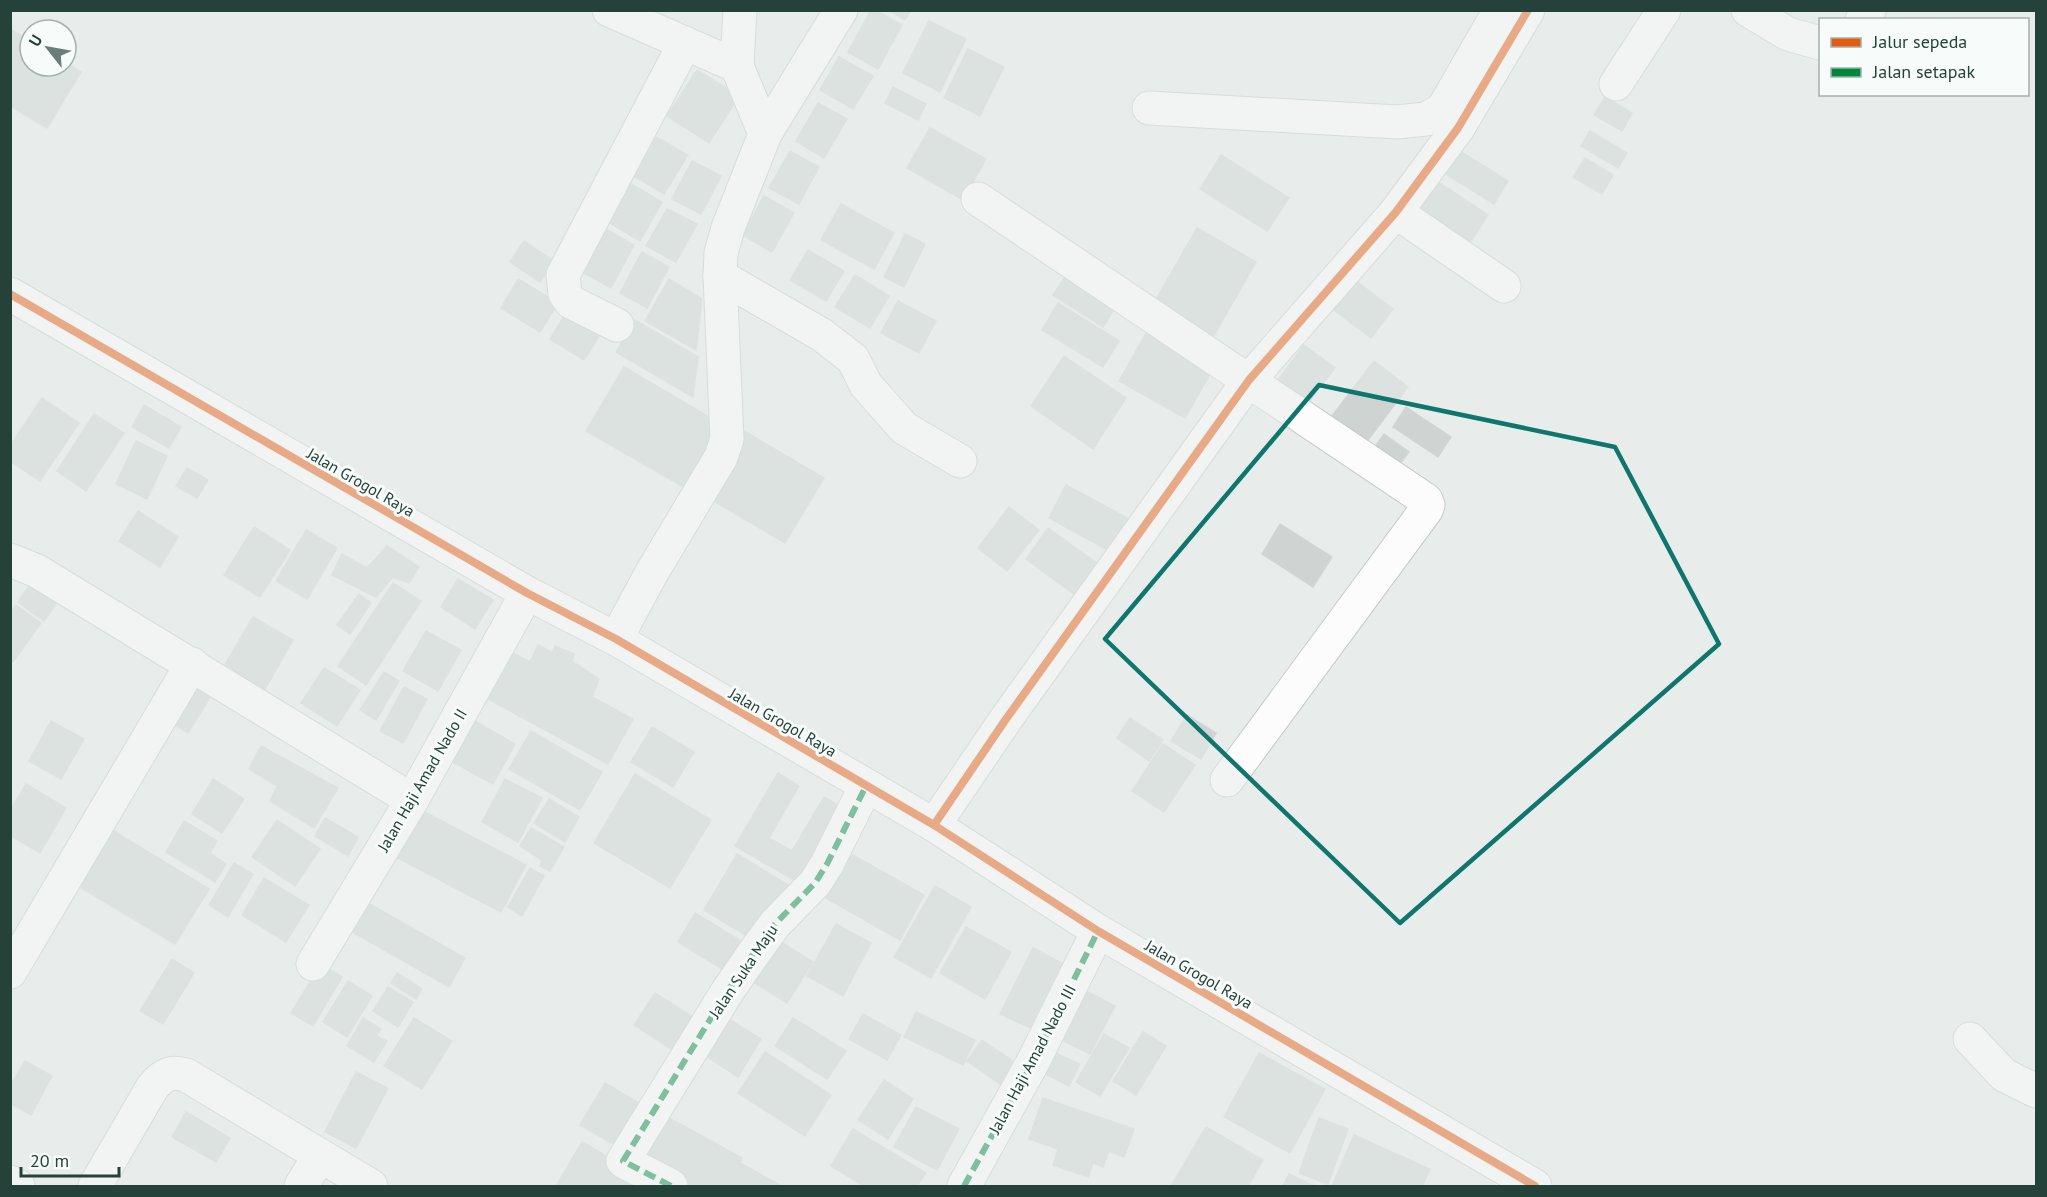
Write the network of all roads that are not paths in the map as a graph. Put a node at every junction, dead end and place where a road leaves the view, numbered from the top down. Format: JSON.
{"nodes":[{"id":1,"x":609,"y":10,"type":"edge"},
{"id":2,"x":740,"y":10,"type":"edge"},
{"id":3,"x":840,"y":10,"type":"edge"},
{"id":4,"x":1500,"y":10,"type":"edge"},
{"id":5,"x":1528,"y":10,"type":"edge"},
{"id":6,"x":1664,"y":10,"type":"edge"},
{"id":7,"x":1748,"y":10,"type":"edge"},
{"id":8,"x":1819,"y":42,"type":"edge"},
{"id":9,"x":684,"y":43,"type":"junction"},
{"id":10,"x":737,"y":66,"type":"junction"},
{"id":11,"x":1616,"y":84,"type":"dead end"},
{"id":12,"x":1149,"y":108,"type":"dead end"},
{"id":13,"x":765,"y":134,"type":"junction"},
{"id":14,"x":978,"y":199,"type":"dead end"},
{"id":15,"x":1396,"y":212,"type":"junction"},
{"id":16,"x":720,"y":276,"type":"junction"},
{"id":17,"x":1504,"y":286,"type":"dead end"},
{"id":18,"x":10,"y":294,"type":"edge"},
{"id":19,"x":617,"y":325,"type":"dead end"},
{"id":20,"x":1249,"y":380,"type":"junction"},
{"id":21,"x":960,"y":461,"type":"dead end"},
{"id":22,"x":10,"y":560,"type":"edge"},
{"id":23,"x":527,"y":593,"type":"junction"},
{"id":24,"x":622,"y":627,"type":"junction"},
{"id":25,"x":192,"y":664,"type":"junction"},
{"id":26,"x":1227,"y":780,"type":"dead end"},
{"id":27,"x":866,"y":786,"type":"junction"},
{"id":28,"x":412,"y":800,"type":"junction"},
{"id":29,"x":934,"y":825,"type":"junction"},
{"id":30,"x":1098,"y":931,"type":"junction"},
{"id":31,"x":313,"y":964,"type":"dead end"},
{"id":32,"x":10,"y":972,"type":"edge"},
{"id":33,"x":1970,"y":1039,"type":"dead end"},
{"id":34,"x":2037,"y":1091,"type":"edge"},
{"id":35,"x":319,"y":1157,"type":"junction"},
{"id":36,"x":10,"y":1182,"type":"edge"},
{"id":37,"x":18,"y":1186,"type":"edge"},
{"id":38,"x":95,"y":1186,"type":"edge"},
{"id":39,"x":301,"y":1186,"type":"edge"},
{"id":40,"x":370,"y":1186,"type":"edge"},
{"id":41,"x":671,"y":1186,"type":"edge"},
{"id":42,"x":964,"y":1186,"type":"edge"},
{"id":43,"x":1535,"y":1186,"type":"edge"}],
"edges":[{"from":1,"to":9,"type":"street"},
{"from":2,"to":10,"type":"street"},
{"from":3,"to":13,"type":"street"},
{"from":4,"to":12,"type":"street"},
{"from":5,"to":15,"type":"street"},
{"from":6,"to":11,"type":"street"},
{"from":7,"to":8,"type":"street"},
{"from":9,"to":10,"type":"street"},
{"from":9,"to":19,"type":"street"},
{"from":10,"to":13,"type":"street"},
{"from":13,"to":16,"type":"street"},
{"from":14,"to":20,"type":"street"},
{"from":15,"to":17,"type":"street"},
{"from":15,"to":20,"type":"street"},
{"from":16,"to":21,"type":"street"},
{"from":16,"to":24,"type":"street"},
{"from":18,"to":23,"type":"street","name":"Jalan Grogol Raya"},
{"from":20,"to":26,"type":"street"},
{"from":20,"to":29,"type":"street"},
{"from":22,"to":25,"type":"street"},
{"from":23,"to":24,"type":"street","name":"Jalan Grogol Raya"},
{"from":23,"to":28,"type":"street","name":"Jalan Haji Amad Nado II"},
{"from":24,"to":27,"type":"street","name":"Jalan Grogol Raya"},
{"from":25,"to":28,"type":"street"},
{"from":25,"to":32,"type":"street"},
{"from":27,"to":29,"type":"street","name":"Jalan Grogol Raya"},
{"from":27,"to":41,"type":"street","name":"Jalan Suka Maju"},
{"from":28,"to":31,"type":"street","name":"Jalan Haji Amad Nado II"},
{"from":29,"to":30,"type":"street","name":"Jalan Grogol Raya"},
{"from":30,"to":42,"type":"street","name":"Jalan Haji Amad Nado III"},
{"from":30,"to":43,"type":"street","name":"Jalan Grogol Raya"},
{"from":33,"to":34,"type":"street"},
{"from":35,"to":38,"type":"street"},
{"from":35,"to":39,"type":"street"},
{"from":35,"to":40,"type":"street"},
{"from":36,"to":37,"type":"street"}]}
